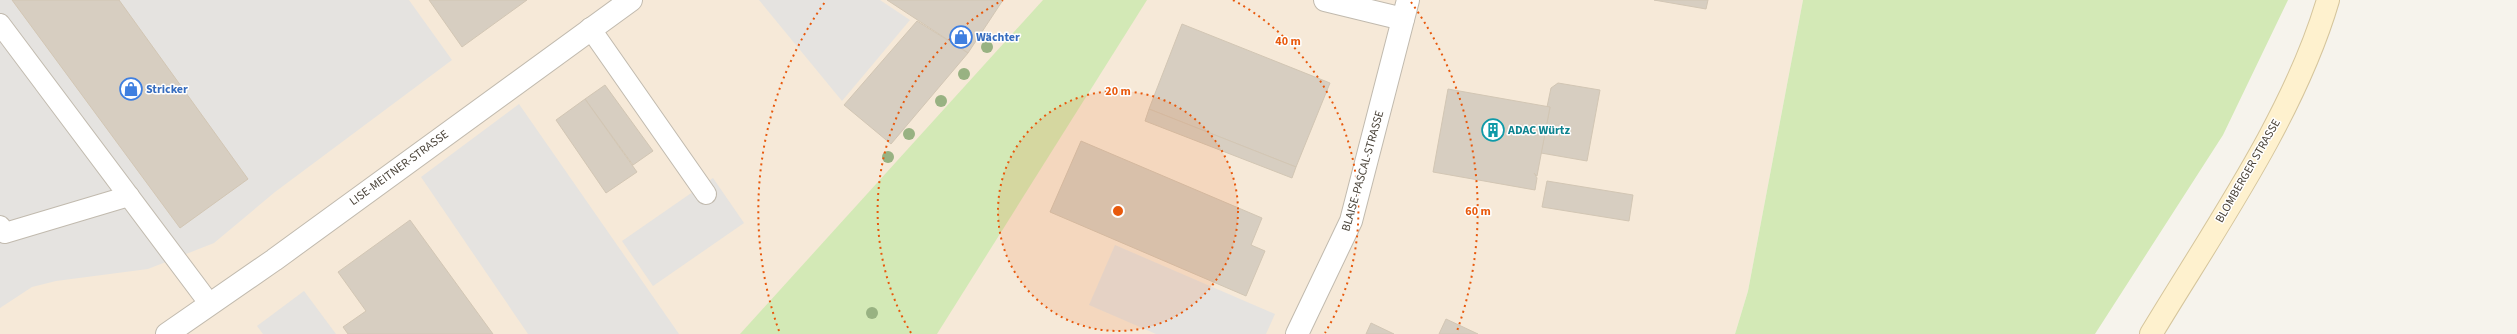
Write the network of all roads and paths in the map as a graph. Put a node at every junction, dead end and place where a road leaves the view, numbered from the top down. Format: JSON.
{"nodes":[{"id":1,"x":631,"y":0,"type":"edge"},
{"id":2,"x":1325,"y":0,"type":"edge"},
{"id":3,"x":2328,"y":0,"type":"edge"},
{"id":4,"x":1406,"y":10,"type":"edge"},
{"id":5,"x":0,"y":24,"type":"edge"},
{"id":6,"x":590,"y":28,"type":"junction"},
{"id":7,"x":706,"y":194,"type":"dead end"},
{"id":8,"x":129,"y":196,"type":"junction"},
{"id":9,"x":0,"y":226,"type":"edge"},
{"id":10,"x":209,"y":303,"type":"junction"},
{"id":11,"x":177,"y":332,"type":"edge"},
{"id":12,"x":1297,"y":334,"type":"edge"},
{"id":13,"x":2151,"y":334,"type":"edge"}],
"edges":[{"from":1,"to":6,"type":"street","name":"LISE-MEITNER-STRASSE"},
{"from":2,"to":4,"type":"street"},
{"from":3,"to":13,"type":"main road","name":"BLOMBERGER STRASSE"},
{"from":4,"to":12,"type":"street","name":"BLAISE-PASCAL-STRASSE"},
{"from":5,"to":8,"type":"lane"},
{"from":6,"to":7,"type":"lane"},
{"from":6,"to":10,"type":"street","name":"LISE-MEITNER-STRASSE"},
{"from":8,"to":9,"type":"lane"},
{"from":8,"to":10,"type":"lane"},
{"from":10,"to":11,"type":"street","name":"LISE-MEITNER-STRASSE"}]}
